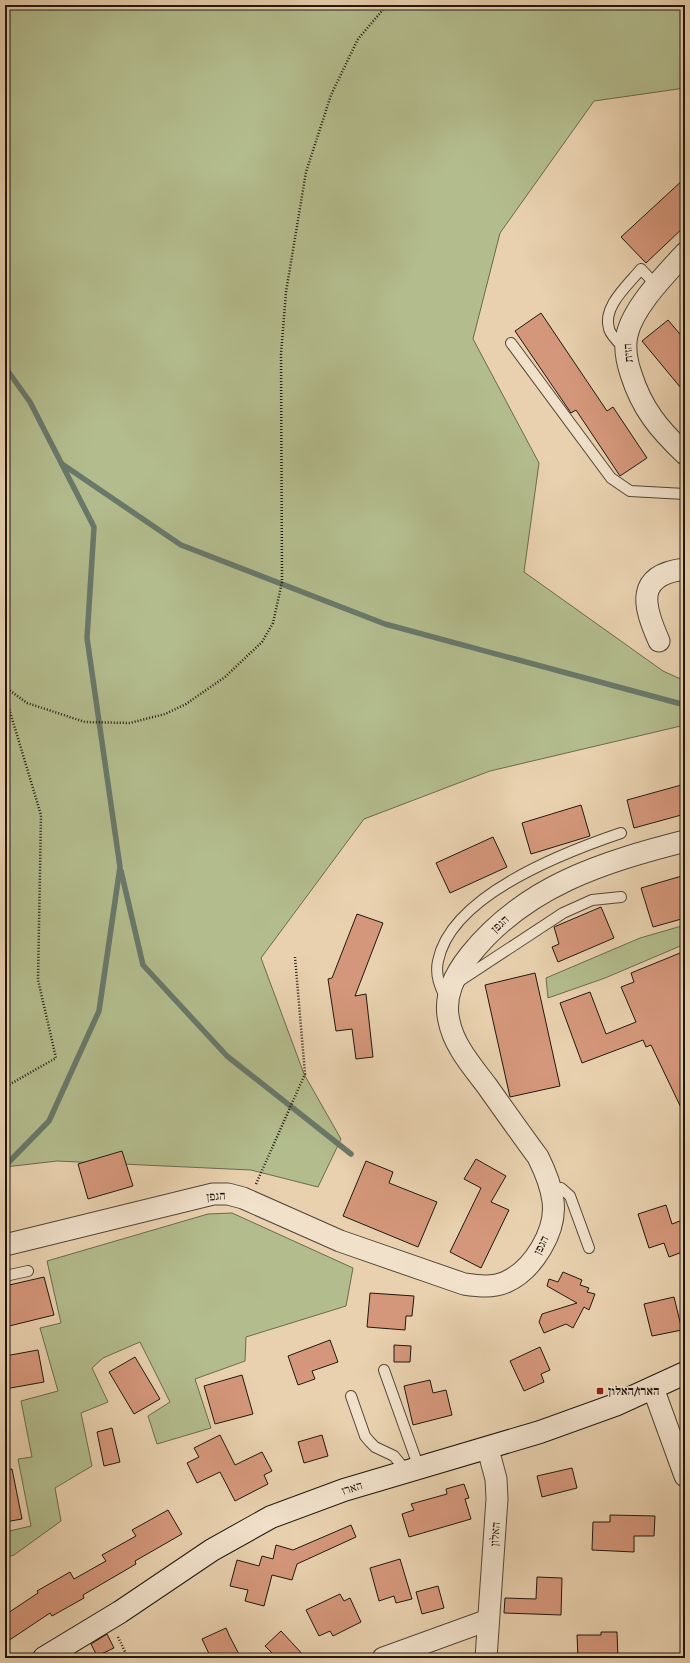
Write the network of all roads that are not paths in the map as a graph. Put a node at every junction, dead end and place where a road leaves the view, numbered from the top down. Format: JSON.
{"nodes":[{"id":1,"x":685,"y":253,"type":"edge"},
{"id":2,"x":511,"y":343,"type":"dead end"},
{"id":3,"x":685,"y":454,"type":"edge"},
{"id":4,"x":685,"y":494,"type":"edge"},
{"id":5,"x":685,"y":569,"type":"edge"},
{"id":6,"x":659,"y":640,"type":"dead end"},
{"id":7,"x":621,"y":833,"type":"dead end"},
{"id":8,"x":685,"y":841,"type":"edge"},
{"id":9,"x":621,"y":897,"type":"dead end"},
{"id":10,"x":449,"y":994,"type":"junction"},
{"id":11,"x":551,"y":1190,"type":"junction"},
{"id":12,"x":5,"y":1245,"type":"edge"},
{"id":13,"x":589,"y":1248,"type":"dead end"},
{"id":14,"x":28,"y":1271,"type":"dead end"},
{"id":15,"x":5,"y":1276,"type":"edge"},
{"id":16,"x":384,"y":1370,"type":"dead end"},
{"id":17,"x":685,"y":1373,"type":"edge"},
{"id":18,"x":653,"y":1388,"type":"junction"},
{"id":19,"x":351,"y":1396,"type":"dead end"},
{"id":20,"x":488,"y":1448,"type":"junction"},
{"id":21,"x":413,"y":1470,"type":"junction"},
{"id":22,"x":685,"y":1476,"type":"edge"},
{"id":23,"x":488,"y":1620,"type":"junction"},
{"id":24,"x":44,"y":1658,"type":"edge"},
{"id":25,"x":382,"y":1658,"type":"edge"},
{"id":26,"x":486,"y":1658,"type":"edge"}],
"edges":[{"from":1,"to":3,"type":"street","name":"הזית"},
{"from":2,"to":4,"type":"lane"},
{"from":5,"to":6,"type":"street"},
{"from":7,"to":10,"type":"lane"},
{"from":8,"to":10,"type":"street","name":"הגפן"},
{"from":9,"to":10,"type":"lane"},
{"from":10,"to":11,"type":"street","name":"הגפן"},
{"from":11,"to":12,"type":"street","name":"הגפן"},
{"from":11,"to":13,"type":"lane"},
{"from":14,"to":15,"type":"lane"},
{"from":16,"to":21,"type":"lane"},
{"from":17,"to":18,"type":"street","name":"הארז"},
{"from":18,"to":20,"type":"street","name":"הארז"},
{"from":18,"to":22,"type":"street"},
{"from":19,"to":21,"type":"lane"},
{"from":20,"to":21,"type":"street","name":"הארז"},
{"from":20,"to":23,"type":"street","name":"האלון"},
{"from":21,"to":24,"type":"street","name":"הארז"},
{"from":23,"to":25,"type":"street"},
{"from":23,"to":26,"type":"street","name":"האלון"}]}
